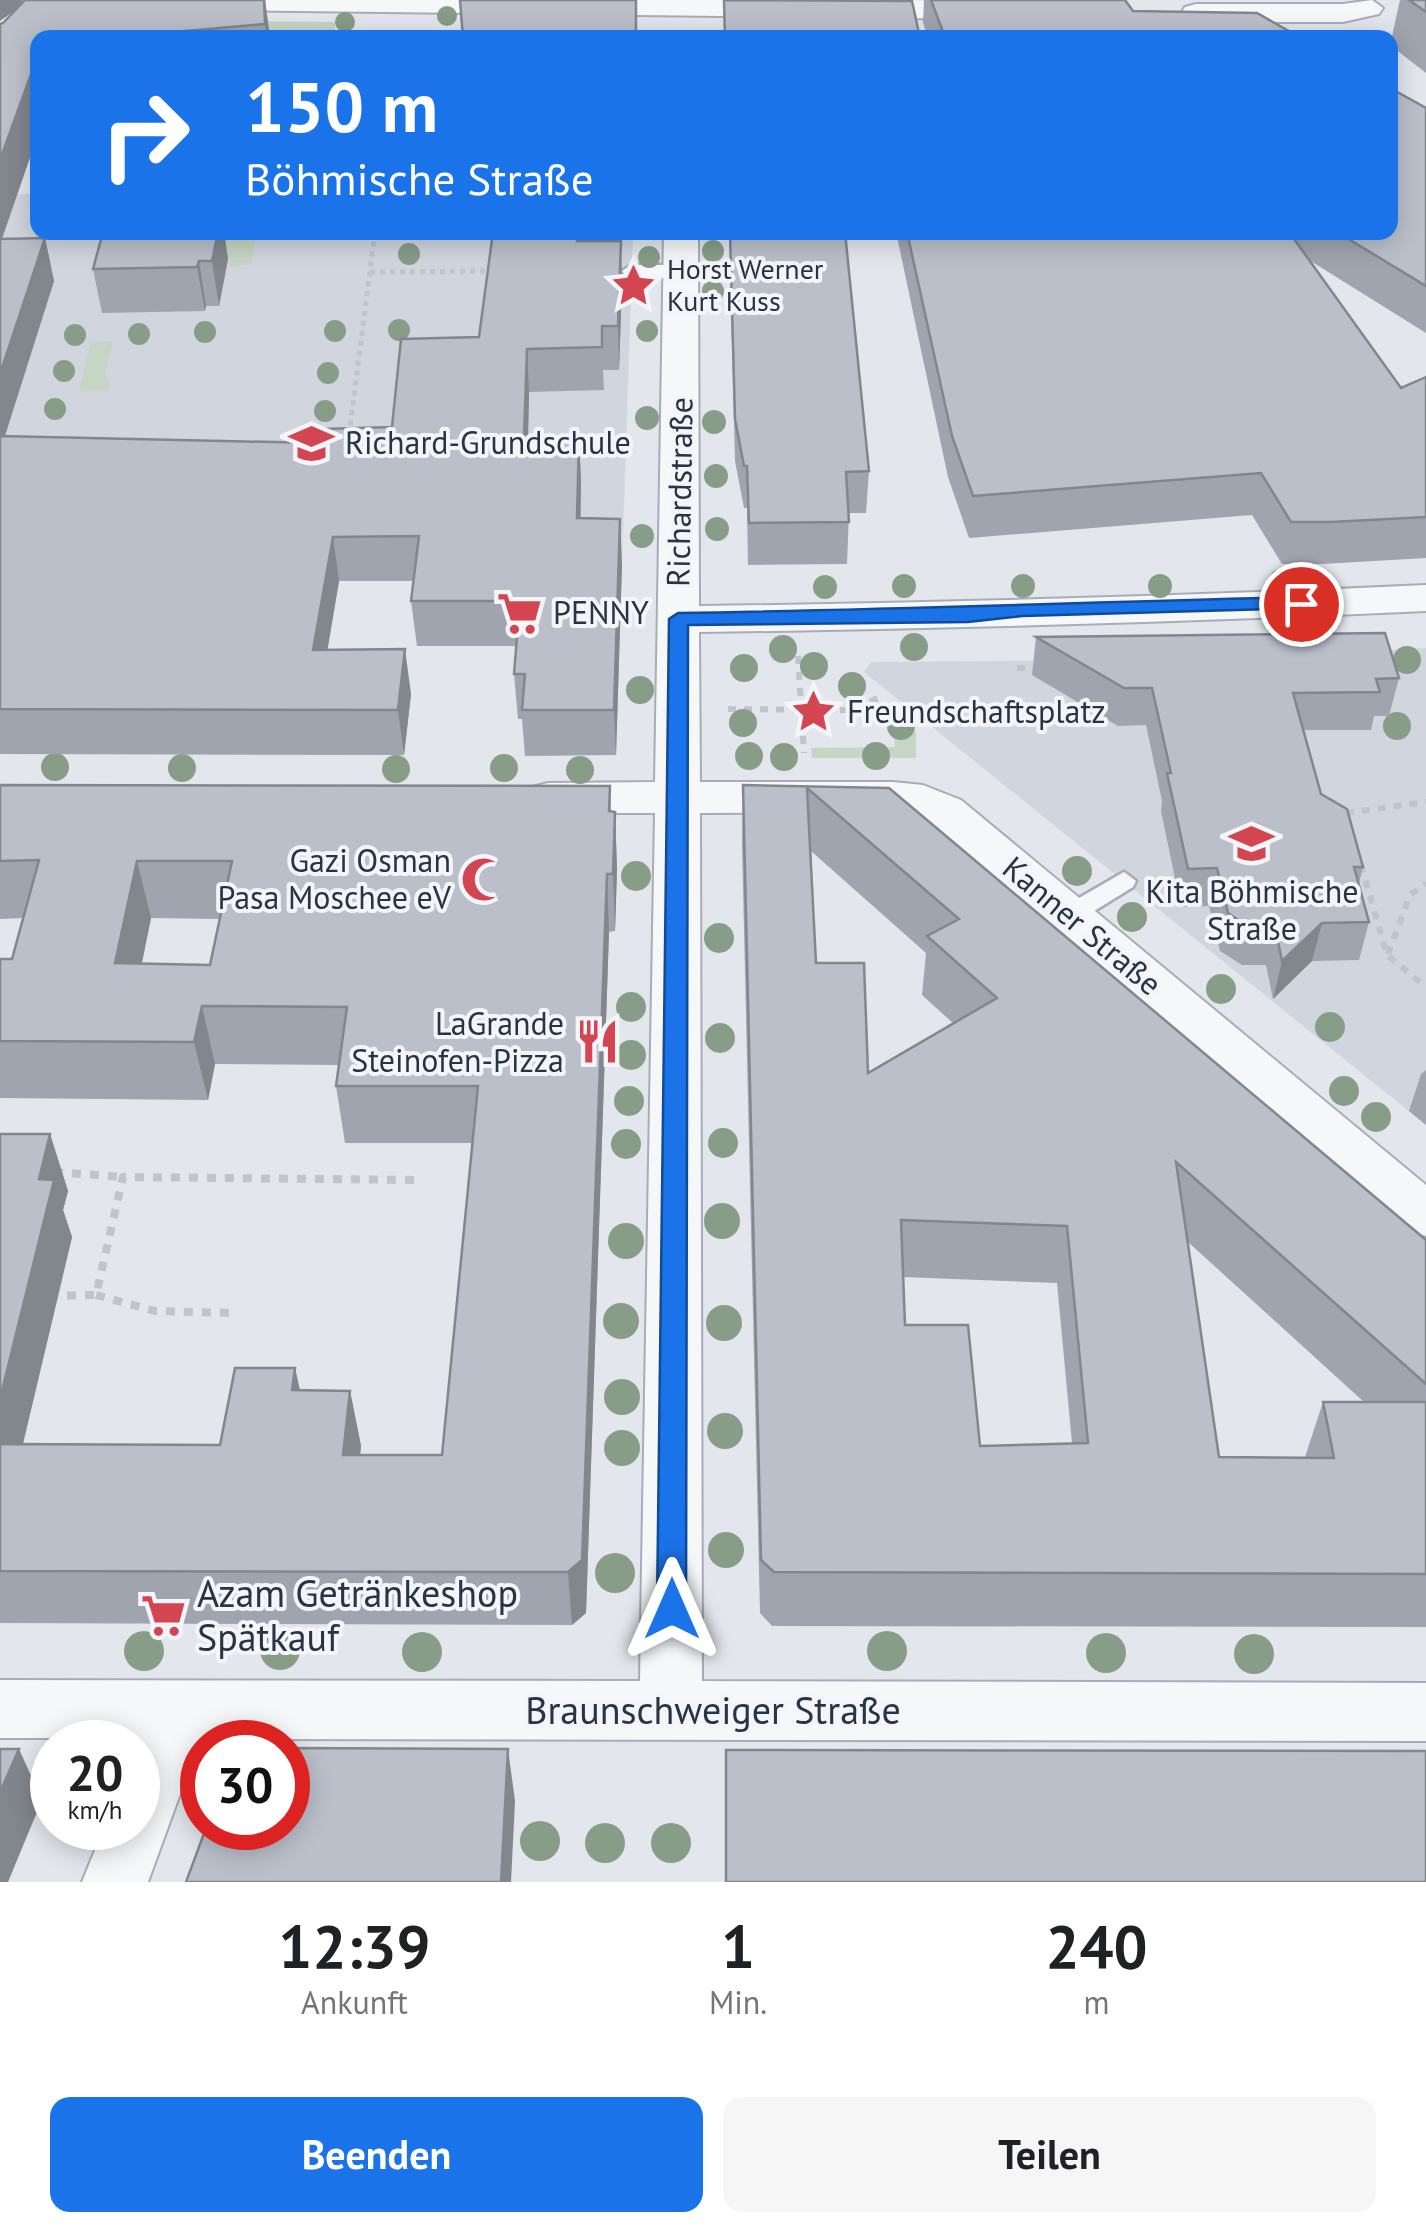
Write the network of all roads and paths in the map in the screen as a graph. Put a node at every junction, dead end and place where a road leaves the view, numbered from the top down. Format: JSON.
{"nodes":[{"id":1,"x":113,"y":0,"type":"edge"},
{"id":2,"x":670,"y":2,"type":"edge"},
{"id":3,"x":1376,"y":3,"type":"edge"},
{"id":4,"x":1017,"y":10,"type":"edge"},
{"id":5,"x":1158,"y":12,"type":"edge"},
{"id":6,"x":1280,"y":26,"type":"edge"},
{"id":7,"x":680,"y":30,"type":"edge"},
{"id":8,"x":374,"y":240,"type":"edge"},
{"id":9,"x":681,"y":252,"type":"edge"},
{"id":10,"x":494,"y":271,"type":"edge"},
{"id":11,"x":631,"y":271,"type":"dead end"},
{"id":12,"x":370,"y":272,"type":"junction"},
{"id":13,"x":347,"y":453,"type":"edge"},
{"id":14,"x":1426,"y":598,"type":"edge"},
{"id":15,"x":678,"y":619,"type":"junction"},
{"id":16,"x":798,"y":654,"type":"dead end"},
{"id":17,"x":1052,"y":667,"type":"edge"},
{"id":18,"x":1018,"y":668,"type":"dead end"},
{"id":19,"x":882,"y":696,"type":"dead end"},
{"id":20,"x":727,"y":709,"type":"dead end"},
{"id":21,"x":802,"y":710,"type":"junction"},
{"id":22,"x":805,"y":765,"type":"dead end"},
{"id":23,"x":501,"y":798,"type":"edge"},
{"id":24,"x":678,"y":798,"type":"junction"},
{"id":25,"x":1426,"y":802,"type":"edge"},
{"id":26,"x":1343,"y":804,"type":"edge"},
{"id":27,"x":1346,"y":813,"type":"junction"},
{"id":28,"x":1351,"y":830,"type":"edge"},
{"id":29,"x":1356,"y":848,"type":"edge"},
{"id":30,"x":1124,"y":881,"type":"dead end"},
{"id":31,"x":1426,"y":883,"type":"edge"},
{"id":32,"x":1069,"y":915,"type":"junction"},
{"id":33,"x":1387,"y":956,"type":"junction"},
{"id":34,"x":1426,"y":986,"type":"edge"},
{"id":35,"x":52,"y":1172,"type":"edge"},
{"id":36,"x":123,"y":1177,"type":"junction"},
{"id":37,"x":422,"y":1180,"type":"dead end"},
{"id":38,"x":1426,"y":1215,"type":"edge"},
{"id":39,"x":96,"y":1295,"type":"junction"},
{"id":40,"x":48,"y":1296,"type":"dead end"},
{"id":41,"x":235,"y":1312,"type":"dead end"},
{"id":42,"x":0,"y":1709,"type":"edge"},
{"id":43,"x":180,"y":1709,"type":"junction"},
{"id":44,"x":671,"y":1712,"type":"junction"},
{"id":45,"x":1426,"y":1712,"type":"edge"},
{"id":46,"x":160,"y":1763,"type":"edge"},
{"id":47,"x":128,"y":1850,"type":"edge"},
{"id":48,"x":116,"y":1882,"type":"edge"}],
"edges":[{"from":1,"to":2,"type":"street"},
{"from":2,"to":4,"type":"street"},
{"from":2,"to":7,"type":"street"},
{"from":3,"to":6,"type":"street"},
{"from":5,"to":6,"type":"street"},
{"from":8,"to":12,"type":"path"},
{"from":9,"to":11,"type":"lane"},
{"from":9,"to":15,"type":"street","name":"Richardstraße"},
{"from":10,"to":12,"type":"path"},
{"from":12,"to":13,"type":"path"},
{"from":14,"to":15,"type":"street"},
{"from":15,"to":24,"type":"street","name":"Richardstraße"},
{"from":16,"to":21,"type":"path"},
{"from":17,"to":18,"type":"path"},
{"from":19,"to":21,"type":"path"},
{"from":20,"to":21,"type":"path"},
{"from":21,"to":22,"type":"path"},
{"from":23,"to":24,"type":"street","name":"Kanner Straße"},
{"from":24,"to":32,"type":"street","name":"Kanner Straße"},
{"from":24,"to":44,"type":"street","name":"Richardstraße"},
{"from":25,"to":27,"type":"path"},
{"from":26,"to":27,"type":"path"},
{"from":27,"to":28,"type":"path"},
{"from":29,"to":33,"type":"path"},
{"from":30,"to":32,"type":"lane"},
{"from":31,"to":33,"type":"path"},
{"from":32,"to":38,"type":"street","name":"Kanner Straße"},
{"from":33,"to":34,"type":"path"},
{"from":35,"to":36,"type":"path"},
{"from":36,"to":37,"type":"path"},
{"from":36,"to":39,"type":"path"},
{"from":39,"to":40,"type":"path"},
{"from":39,"to":41,"type":"path"},
{"from":42,"to":43,"type":"street","name":"Braunschweiger Straße"},
{"from":43,"to":44,"type":"street","name":"Braunschweiger Straße"},
{"from":43,"to":46,"type":"street"},
{"from":44,"to":45,"type":"street","name":"Braunschweiger Straße"},
{"from":47,"to":48,"type":"street"}]}
